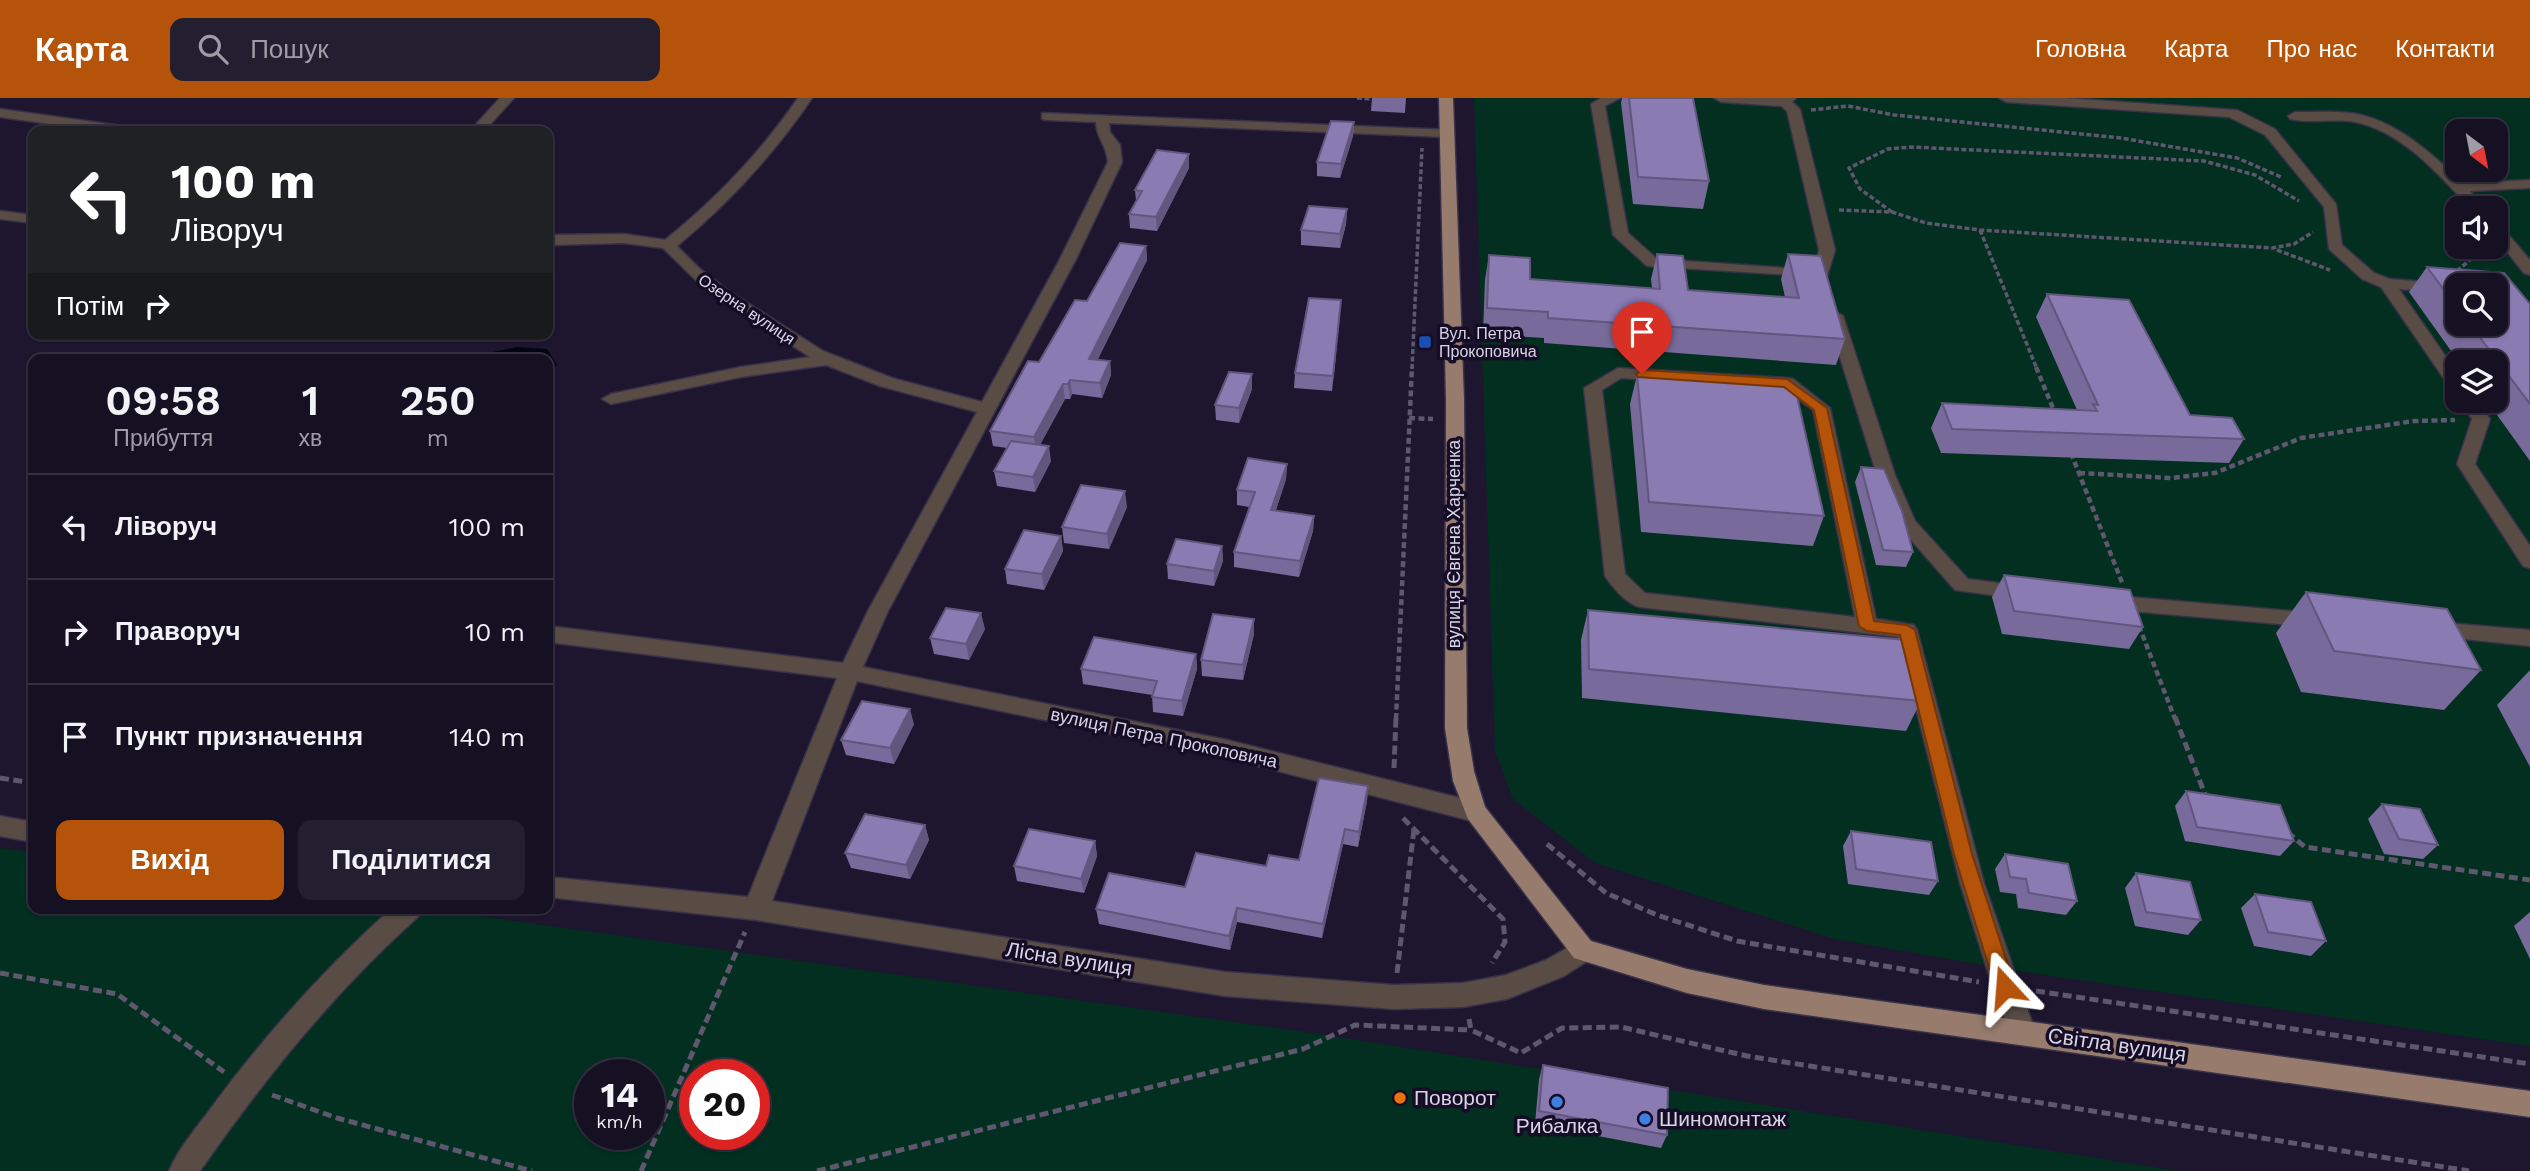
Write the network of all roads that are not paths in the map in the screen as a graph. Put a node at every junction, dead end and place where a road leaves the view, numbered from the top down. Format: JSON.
{"nodes":[{"id":1,"x":507,"y":98,"type":"edge"},
{"id":2,"x":805,"y":98,"type":"edge"},
{"id":3,"x":1446,"y":98,"type":"edge"},
{"id":4,"x":1613,"y":98,"type":"edge"},
{"id":5,"x":1721,"y":98,"type":"edge"},
{"id":6,"x":2006,"y":98,"type":"edge"},
{"id":7,"x":1786,"y":100,"type":"edge"},
{"id":8,"x":0,"y":113,"type":"edge"},
{"id":9,"x":1047,"y":116,"type":"dead end"},
{"id":10,"x":2295,"y":116,"type":"dead end"},
{"id":11,"x":1102,"y":118,"type":"junction"},
{"id":12,"x":93,"y":126,"type":"edge"},
{"id":13,"x":482,"y":126,"type":"edge"},
{"id":14,"x":1446,"y":134,"type":"junction"},
{"id":15,"x":2530,"y":184,"type":"edge"},
{"id":16,"x":2459,"y":187,"type":"junction"},
{"id":17,"x":2467,"y":196,"type":"edge"},
{"id":18,"x":0,"y":215,"type":"edge"},
{"id":19,"x":25,"y":218,"type":"edge"},
{"id":20,"x":0,"y":229,"type":"edge"},
{"id":21,"x":553,"y":240,"type":"edge"},
{"id":22,"x":2508,"y":243,"type":"edge"},
{"id":23,"x":668,"y":245,"type":"junction"},
{"id":24,"x":2530,"y":270,"type":"edge"},
{"id":25,"x":2387,"y":284,"type":"junction"},
{"id":26,"x":1825,"y":286,"type":"junction"},
{"id":27,"x":2445,"y":287,"type":"edge"},
{"id":28,"x":829,"y":360,"type":"junction"},
{"id":29,"x":2445,"y":368,"type":"edge"},
{"id":30,"x":611,"y":399,"type":"dead end"},
{"id":31,"x":987,"y":409,"type":"junction"},
{"id":32,"x":2477,"y":413,"type":"edge"},
{"id":33,"x":2530,"y":561,"type":"edge"},
{"id":34,"x":2040,"y":594,"type":"edge"},
{"id":35,"x":2092,"y":600,"type":"edge"},
{"id":36,"x":2337,"y":622,"type":"edge"},
{"id":37,"x":1867,"y":626,"type":"junction"},
{"id":38,"x":2420,"y":629,"type":"edge"},
{"id":39,"x":556,"y":635,"type":"dead end"},
{"id":40,"x":2530,"y":638,"type":"edge"},
{"id":41,"x":850,"y":672,"type":"junction"},
{"id":42,"x":1476,"y":812,"type":"junction"},
{"id":43,"x":0,"y":826,"type":"edge"},
{"id":44,"x":28,"y":831,"type":"edge"},
{"id":45,"x":553,"y":888,"type":"edge"},
{"id":46,"x":756,"y":909,"type":"junction"},
{"id":47,"x":403,"y":914,"type":"edge"},
{"id":48,"x":1583,"y":950,"type":"junction"},
{"id":49,"x":2022,"y":1031,"type":"junction"},
{"id":50,"x":2530,"y":1104,"type":"edge"},
{"id":51,"x":183,"y":1171,"type":"edge"}],
"edges":[{"from":1,"to":13,"type":"street"},
{"from":2,"to":23,"type":"street"},
{"from":3,"to":14,"type":"main road","name":"вулиця Євгена Харченка"},
{"from":4,"to":26,"type":"street"},
{"from":5,"to":7,"type":"street"},
{"from":6,"to":25,"type":"street"},
{"from":7,"to":26,"type":"street"},
{"from":8,"to":12,"type":"street"},
{"from":9,"to":11,"type":"street"},
{"from":10,"to":16,"type":"street"},
{"from":11,"to":14,"type":"street"},
{"from":11,"to":31,"type":"street"},
{"from":14,"to":42,"type":"main road","name":"вулиця Євгена Харченка"},
{"from":15,"to":16,"type":"street"},
{"from":16,"to":17,"type":"street"},
{"from":18,"to":19,"type":"street"},
{"from":19,"to":20,"type":"street"},
{"from":21,"to":23,"type":"street"},
{"from":22,"to":24,"type":"street"},
{"from":23,"to":28,"type":"street","name":"Озерна вулиця"},
{"from":25,"to":27,"type":"street"},
{"from":25,"to":29,"type":"street"},
{"from":26,"to":34,"type":"street"},
{"from":28,"to":30,"type":"street"},
{"from":28,"to":31,"type":"street","name":"Озерна вулиця"},
{"from":31,"to":41,"type":"street"},
{"from":32,"to":33,"type":"street"},
{"from":35,"to":36,"type":"street"},
{"from":37,"to":37,"type":"street"},
{"from":37,"to":49,"type":"street"},
{"from":38,"to":40,"type":"street"},
{"from":39,"to":41,"type":"street","name":"вулиця Петра Прокоповича"},
{"from":41,"to":42,"type":"street","name":"вулиця Петра Прокоповича"},
{"from":41,"to":46,"type":"street"},
{"from":42,"to":48,"type":"main road","name":"вулиця Євгена Харченка"},
{"from":43,"to":44,"type":"street"},
{"from":45,"to":46,"type":"street","name":"Лісна вулиця"},
{"from":46,"to":48,"type":"street","name":"Лісна вулиця"},
{"from":47,"to":51,"type":"street"},
{"from":48,"to":49,"type":"main road","name":"Світла вулиця"},
{"from":49,"to":50,"type":"main road","name":"Світла вулиця"}]}
